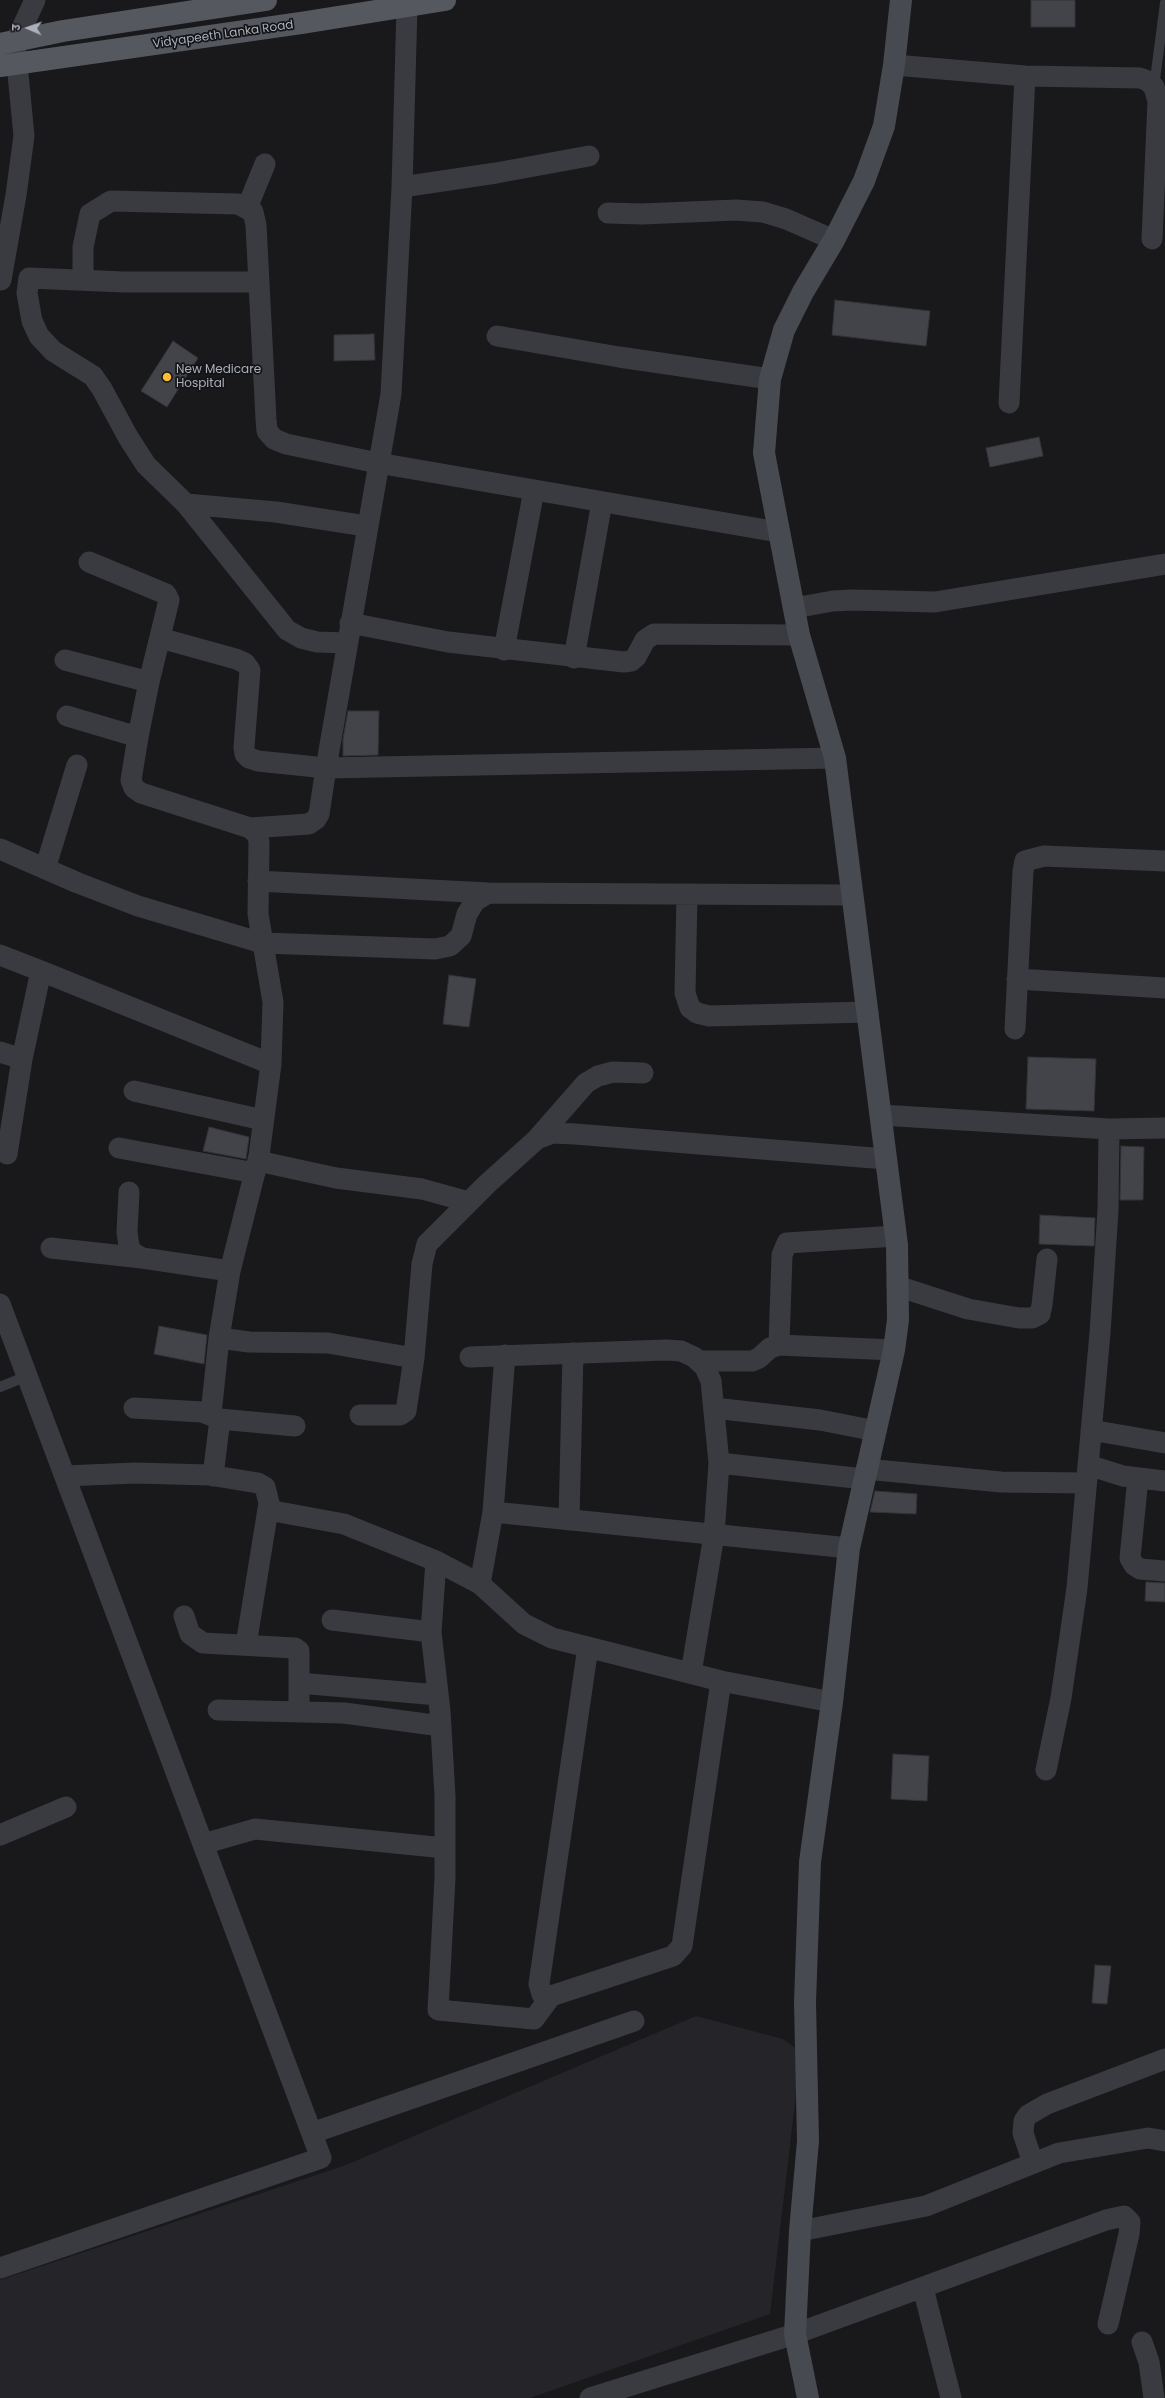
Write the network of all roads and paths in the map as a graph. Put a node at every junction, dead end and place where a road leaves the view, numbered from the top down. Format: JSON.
{"nodes":[{"id":1,"x":35,"y":0,"type":"edge"},
{"id":2,"x":266,"y":0,"type":"edge"},
{"id":3,"x":445,"y":0,"type":"edge"},
{"id":4,"x":901,"y":0,"type":"edge"},
{"id":5,"x":1165,"y":3,"type":"edge"},
{"id":6,"x":407,"y":7,"type":"junction"},
{"id":7,"x":7,"y":43,"type":"edge"},
{"id":8,"x":9,"y":65,"type":"edge"},
{"id":9,"x":894,"y":65,"type":"junction"},
{"id":10,"x":1025,"y":76,"type":"junction"},
{"id":11,"x":1159,"y":97,"type":"edge"},
{"id":12,"x":589,"y":156,"type":"dead end"},
{"id":13,"x":265,"y":164,"type":"dead end"},
{"id":14,"x":402,"y":187,"type":"junction"},
{"id":15,"x":247,"y":208,"type":"junction"},
{"id":16,"x":608,"y":213,"type":"dead end"},
{"id":17,"x":1152,"y":239,"type":"dead end"},
{"id":18,"x":834,"y":240,"type":"junction"},
{"id":19,"x":1,"y":280,"type":"dead end"},
{"id":20,"x":83,"y":280,"type":"junction"},
{"id":21,"x":259,"y":282,"type":"junction"},
{"id":22,"x":497,"y":336,"type":"dead end"},
{"id":23,"x":770,"y":379,"type":"junction"},
{"id":24,"x":1009,"y":403,"type":"dead end"},
{"id":25,"x":378,"y":463,"type":"junction"},
{"id":26,"x":534,"y":490,"type":"junction"},
{"id":27,"x":602,"y":502,"type":"junction"},
{"id":28,"x":186,"y":504,"type":"junction"},
{"id":29,"x":366,"y":526,"type":"junction"},
{"id":30,"x":778,"y":532,"type":"junction"},
{"id":31,"x":88,"y":562,"type":"dead end"},
{"id":32,"x":1165,"y":564,"type":"edge"},
{"id":33,"x":794,"y":608,"type":"junction"},
{"id":34,"x":350,"y":623,"type":"junction"},
{"id":35,"x":799,"y":635,"type":"junction"},
{"id":36,"x":160,"y":638,"type":"junction"},
{"id":37,"x":347,"y":643,"type":"junction"},
{"id":38,"x":504,"y":650,"type":"junction"},
{"id":39,"x":574,"y":658,"type":"junction"},
{"id":40,"x":65,"y":660,"type":"dead end"},
{"id":41,"x":149,"y":682,"type":"junction"},
{"id":42,"x":67,"y":716,"type":"dead end"},
{"id":43,"x":138,"y":737,"type":"junction"},
{"id":44,"x":835,"y":758,"type":"junction"},
{"id":45,"x":77,"y":765,"type":"dead end"},
{"id":46,"x":326,"y":768,"type":"junction"},
{"id":47,"x":250,"y":828,"type":"junction"},
{"id":48,"x":0,"y":849,"type":"edge"},
{"id":49,"x":1165,"y":861,"type":"edge"},
{"id":50,"x":45,"y":869,"type":"junction"},
{"id":51,"x":258,"y":881,"type":"junction"},
{"id":52,"x":488,"y":893,"type":"junction"},
{"id":53,"x":688,"y":894,"type":"junction"},
{"id":54,"x":851,"y":895,"type":"junction"},
{"id":55,"x":262,"y":943,"type":"junction"},
{"id":56,"x":0,"y":955,"type":"edge"},
{"id":57,"x":41,"y":971,"type":"junction"},
{"id":58,"x":1017,"y":979,"type":"junction"},
{"id":59,"x":1165,"y":988,"type":"edge"},
{"id":60,"x":868,"y":1012,"type":"junction"},
{"id":61,"x":1015,"y":1028,"type":"dead end"},
{"id":62,"x":0,"y":1052,"type":"edge"},
{"id":63,"x":22,"y":1059,"type":"junction"},
{"id":64,"x":272,"y":1064,"type":"junction"},
{"id":65,"x":643,"y":1073,"type":"dead end"},
{"id":66,"x":134,"y":1091,"type":"dead end"},
{"id":67,"x":881,"y":1115,"type":"junction"},
{"id":68,"x":263,"y":1120,"type":"junction"},
{"id":69,"x":1165,"y":1128,"type":"edge"},
{"id":70,"x":1109,"y":1129,"type":"junction"},
{"id":71,"x":538,"y":1139,"type":"junction"},
{"id":72,"x":119,"y":1148,"type":"dead end"},
{"id":73,"x":7,"y":1154,"type":"dead end"},
{"id":74,"x":886,"y":1158,"type":"junction"},
{"id":75,"x":256,"y":1167,"type":"junction"},
{"id":76,"x":129,"y":1192,"type":"dead end"},
{"id":77,"x":469,"y":1202,"type":"junction"},
{"id":78,"x":896,"y":1236,"type":"junction"},
{"id":79,"x":51,"y":1248,"type":"dead end"},
{"id":80,"x":142,"y":1258,"type":"junction"},
{"id":81,"x":1047,"y":1259,"type":"dead end"},
{"id":82,"x":230,"y":1271,"type":"junction"},
{"id":83,"x":897,"y":1286,"type":"junction"},
{"id":84,"x":0,"y":1304,"type":"edge"},
{"id":85,"x":219,"y":1338,"type":"junction"},
{"id":86,"x":779,"y":1345,"type":"junction"},
{"id":87,"x":894,"y":1350,"type":"junction"},
{"id":88,"x":573,"y":1352,"type":"junction"},
{"id":89,"x":505,"y":1355,"type":"junction"},
{"id":90,"x":470,"y":1357,"type":"dead end"},
{"id":91,"x":414,"y":1358,"type":"junction"},
{"id":92,"x":698,"y":1361,"type":"junction"},
{"id":93,"x":27,"y":1376,"type":"junction"},
{"id":94,"x":0,"y":1387,"type":"edge"},
{"id":95,"x":134,"y":1408,"type":"dead end"},
{"id":96,"x":714,"y":1408,"type":"junction"},
{"id":97,"x":360,"y":1415,"type":"dead end"},
{"id":98,"x":216,"y":1416,"type":"junction"},
{"id":99,"x":296,"y":1426,"type":"dead end"},
{"id":100,"x":1091,"y":1430,"type":"junction"},
{"id":101,"x":876,"y":1431,"type":"junction"},
{"id":102,"x":1165,"y":1443,"type":"edge"},
{"id":103,"x":718,"y":1463,"type":"junction"},
{"id":104,"x":865,"y":1474,"type":"junction"},
{"id":105,"x":1087,"y":1474,"type":"junction"},
{"id":106,"x":65,"y":1476,"type":"junction"},
{"id":107,"x":213,"y":1476,"type":"junction"},
{"id":108,"x":1138,"y":1478,"type":"junction"},
{"id":109,"x":1165,"y":1481,"type":"edge"},
{"id":110,"x":268,"y":1510,"type":"junction"},
{"id":111,"x":493,"y":1512,"type":"junction"},
{"id":112,"x":569,"y":1520,"type":"junction"},
{"id":113,"x":714,"y":1535,"type":"junction"},
{"id":114,"x":849,"y":1548,"type":"junction"},
{"id":115,"x":436,"y":1561,"type":"junction"},
{"id":116,"x":1165,"y":1571,"type":"edge"},
{"id":117,"x":480,"y":1584,"type":"junction"},
{"id":118,"x":184,"y":1616,"type":"dead end"},
{"id":119,"x":332,"y":1620,"type":"dead end"},
{"id":120,"x":431,"y":1632,"type":"junction"},
{"id":121,"x":246,"y":1645,"type":"junction"},
{"id":122,"x":588,"y":1647,"type":"junction"},
{"id":123,"x":691,"y":1673,"type":"junction"},
{"id":124,"x":721,"y":1681,"type":"junction"},
{"id":125,"x":298,"y":1683,"type":"junction"},
{"id":126,"x":438,"y":1695,"type":"junction"},
{"id":127,"x":832,"y":1702,"type":"junction"},
{"id":128,"x":218,"y":1710,"type":"dead end"},
{"id":129,"x":299,"y":1712,"type":"junction"},
{"id":130,"x":441,"y":1726,"type":"junction"},
{"id":131,"x":1046,"y":1770,"type":"dead end"},
{"id":132,"x":66,"y":1807,"type":"dead end"},
{"id":133,"x":0,"y":1835,"type":"edge"},
{"id":134,"x":203,"y":1844,"type":"junction"},
{"id":135,"x":445,"y":1848,"type":"junction"},
{"id":136,"x":551,"y":1996,"type":"junction"},
{"id":137,"x":634,"y":2021,"type":"dead end"},
{"id":138,"x":1165,"y":2059,"type":"edge"},
{"id":139,"x":312,"y":2133,"type":"junction"},
{"id":140,"x":1165,"y":2141,"type":"edge"},
{"id":141,"x":1033,"y":2163,"type":"junction"},
{"id":142,"x":800,"y":2231,"type":"junction"},
{"id":143,"x":0,"y":2268,"type":"edge"},
{"id":144,"x":923,"y":2288,"type":"junction"},
{"id":145,"x":1108,"y":2324,"type":"dead end"},
{"id":146,"x":795,"y":2334,"type":"junction"},
{"id":147,"x":1142,"y":2342,"type":"dead end"},
{"id":148,"x":590,"y":2398,"type":"edge"},
{"id":149,"x":808,"y":2398,"type":"edge"},
{"id":150,"x":951,"y":2398,"type":"edge"},
{"id":151,"x":1154,"y":2398,"type":"edge"}],
"edges":[{"from":1,"to":7,"type":"street"},
{"from":2,"to":7,"type":"main road"},
{"from":3,"to":6,"type":"main road","name":"Vidyapeeth Lanka Road"},
{"from":4,"to":9,"type":"street"},
{"from":5,"to":11,"type":"lane"},
{"from":6,"to":8,"type":"main road","name":"Vidyapeeth Lanka Road"},
{"from":6,"to":14,"type":"street"},
{"from":7,"to":8,"type":"street"},
{"from":8,"to":19,"type":"street"},
{"from":9,"to":10,"type":"street"},
{"from":9,"to":18,"type":"street"},
{"from":10,"to":11,"type":"street"},
{"from":10,"to":24,"type":"street"},
{"from":11,"to":17,"type":"street"},
{"from":12,"to":14,"type":"street"},
{"from":13,"to":15,"type":"street"},
{"from":14,"to":25,"type":"street"},
{"from":15,"to":20,"type":"street"},
{"from":15,"to":21,"type":"street"},
{"from":16,"to":18,"type":"street"},
{"from":18,"to":23,"type":"street"},
{"from":20,"to":21,"type":"street"},
{"from":20,"to":28,"type":"street"},
{"from":21,"to":25,"type":"street"},
{"from":22,"to":23,"type":"street"},
{"from":23,"to":30,"type":"street"},
{"from":25,"to":26,"type":"street"},
{"from":25,"to":29,"type":"street"},
{"from":26,"to":27,"type":"street"},
{"from":26,"to":38,"type":"street"},
{"from":27,"to":30,"type":"street"},
{"from":27,"to":39,"type":"street"},
{"from":28,"to":29,"type":"street"},
{"from":28,"to":37,"type":"street"},
{"from":29,"to":34,"type":"street"},
{"from":30,"to":33,"type":"street"},
{"from":31,"to":36,"type":"street"},
{"from":32,"to":33,"type":"street"},
{"from":33,"to":35,"type":"street"},
{"from":34,"to":37,"type":"street"},
{"from":34,"to":38,"type":"street"},
{"from":35,"to":39,"type":"street"},
{"from":35,"to":44,"type":"street"},
{"from":36,"to":41,"type":"street"},
{"from":36,"to":46,"type":"street"},
{"from":37,"to":46,"type":"street"},
{"from":38,"to":39,"type":"street"},
{"from":40,"to":41,"type":"street"},
{"from":41,"to":43,"type":"street"},
{"from":42,"to":43,"type":"street"},
{"from":43,"to":47,"type":"street"},
{"from":44,"to":46,"type":"street"},
{"from":44,"to":54,"type":"street"},
{"from":45,"to":50,"type":"street"},
{"from":46,"to":47,"type":"street"},
{"from":47,"to":51,"type":"street"},
{"from":48,"to":50,"type":"street"},
{"from":49,"to":58,"type":"street"},
{"from":50,"to":55,"type":"street"},
{"from":51,"to":52,"type":"street"},
{"from":51,"to":55,"type":"street"},
{"from":52,"to":53,"type":"street"},
{"from":52,"to":55,"type":"street"},
{"from":53,"to":54,"type":"street"},
{"from":53,"to":60,"type":"street"},
{"from":54,"to":60,"type":"street"},
{"from":55,"to":64,"type":"street"},
{"from":56,"to":57,"type":"street"},
{"from":57,"to":63,"type":"street"},
{"from":57,"to":64,"type":"street"},
{"from":58,"to":59,"type":"street"},
{"from":58,"to":61,"type":"street"},
{"from":60,"to":67,"type":"street"},
{"from":62,"to":63,"type":"street"},
{"from":63,"to":73,"type":"street"},
{"from":64,"to":68,"type":"street"},
{"from":65,"to":71,"type":"street"},
{"from":66,"to":68,"type":"street"},
{"from":67,"to":70,"type":"street"},
{"from":67,"to":74,"type":"street"},
{"from":68,"to":75,"type":"street"},
{"from":69,"to":70,"type":"street"},
{"from":70,"to":100,"type":"street"},
{"from":71,"to":74,"type":"street"},
{"from":71,"to":77,"type":"street"},
{"from":72,"to":75,"type":"street"},
{"from":74,"to":78,"type":"street"},
{"from":75,"to":77,"type":"street"},
{"from":75,"to":82,"type":"street"},
{"from":76,"to":80,"type":"street"},
{"from":77,"to":91,"type":"street"},
{"from":78,"to":83,"type":"street"},
{"from":78,"to":86,"type":"street"},
{"from":79,"to":80,"type":"street"},
{"from":80,"to":82,"type":"street"},
{"from":81,"to":83,"type":"street"},
{"from":82,"to":85,"type":"street"},
{"from":83,"to":87,"type":"street"},
{"from":84,"to":93,"type":"street"},
{"from":85,"to":91,"type":"street"},
{"from":85,"to":98,"type":"street"},
{"from":86,"to":87,"type":"street"},
{"from":86,"to":92,"type":"street"},
{"from":87,"to":101,"type":"street"},
{"from":88,"to":89,"type":"street"},
{"from":88,"to":92,"type":"street"},
{"from":88,"to":112,"type":"street"},
{"from":89,"to":90,"type":"street"},
{"from":89,"to":111,"type":"street"},
{"from":91,"to":97,"type":"street"},
{"from":92,"to":96,"type":"street"},
{"from":93,"to":94,"type":"lane"},
{"from":93,"to":106,"type":"street"},
{"from":95,"to":98,"type":"street"},
{"from":96,"to":101,"type":"street"},
{"from":96,"to":103,"type":"street"},
{"from":98,"to":99,"type":"street"},
{"from":98,"to":107,"type":"street"},
{"from":100,"to":102,"type":"street"},
{"from":100,"to":105,"type":"street"},
{"from":101,"to":104,"type":"street"},
{"from":103,"to":104,"type":"street"},
{"from":103,"to":113,"type":"street"},
{"from":104,"to":105,"type":"street"},
{"from":104,"to":114,"type":"street"},
{"from":105,"to":108,"type":"street"},
{"from":105,"to":131,"type":"street"},
{"from":106,"to":107,"type":"street"},
{"from":106,"to":134,"type":"street"},
{"from":107,"to":110,"type":"street"},
{"from":108,"to":109,"type":"street"},
{"from":108,"to":116,"type":"street"},
{"from":110,"to":115,"type":"street"},
{"from":110,"to":121,"type":"street"},
{"from":111,"to":112,"type":"street"},
{"from":111,"to":117,"type":"street"},
{"from":112,"to":113,"type":"street"},
{"from":113,"to":114,"type":"street"},
{"from":113,"to":123,"type":"street"},
{"from":114,"to":127,"type":"street"},
{"from":115,"to":117,"type":"street"},
{"from":115,"to":120,"type":"street"},
{"from":117,"to":122,"type":"street"},
{"from":118,"to":121,"type":"street"},
{"from":119,"to":120,"type":"street"},
{"from":120,"to":126,"type":"street"},
{"from":121,"to":125,"type":"street"},
{"from":122,"to":123,"type":"street"},
{"from":122,"to":136,"type":"street"},
{"from":123,"to":124,"type":"street"},
{"from":124,"to":127,"type":"street"},
{"from":124,"to":136,"type":"street"},
{"from":125,"to":126,"type":"street"},
{"from":125,"to":129,"type":"street"},
{"from":126,"to":130,"type":"street"},
{"from":127,"to":142,"type":"street"},
{"from":128,"to":129,"type":"street"},
{"from":129,"to":130,"type":"street"},
{"from":130,"to":135,"type":"street"},
{"from":132,"to":133,"type":"street"},
{"from":134,"to":135,"type":"street"},
{"from":134,"to":139,"type":"street"},
{"from":135,"to":136,"type":"street"},
{"from":137,"to":139,"type":"street"},
{"from":138,"to":141,"type":"street"},
{"from":139,"to":143,"type":"street"},
{"from":140,"to":141,"type":"street"},
{"from":141,"to":142,"type":"street"},
{"from":142,"to":146,"type":"street"},
{"from":144,"to":145,"type":"street"},
{"from":144,"to":146,"type":"street"},
{"from":144,"to":150,"type":"street"},
{"from":146,"to":148,"type":"street"},
{"from":146,"to":149,"type":"street"},
{"from":147,"to":151,"type":"street"}]}
